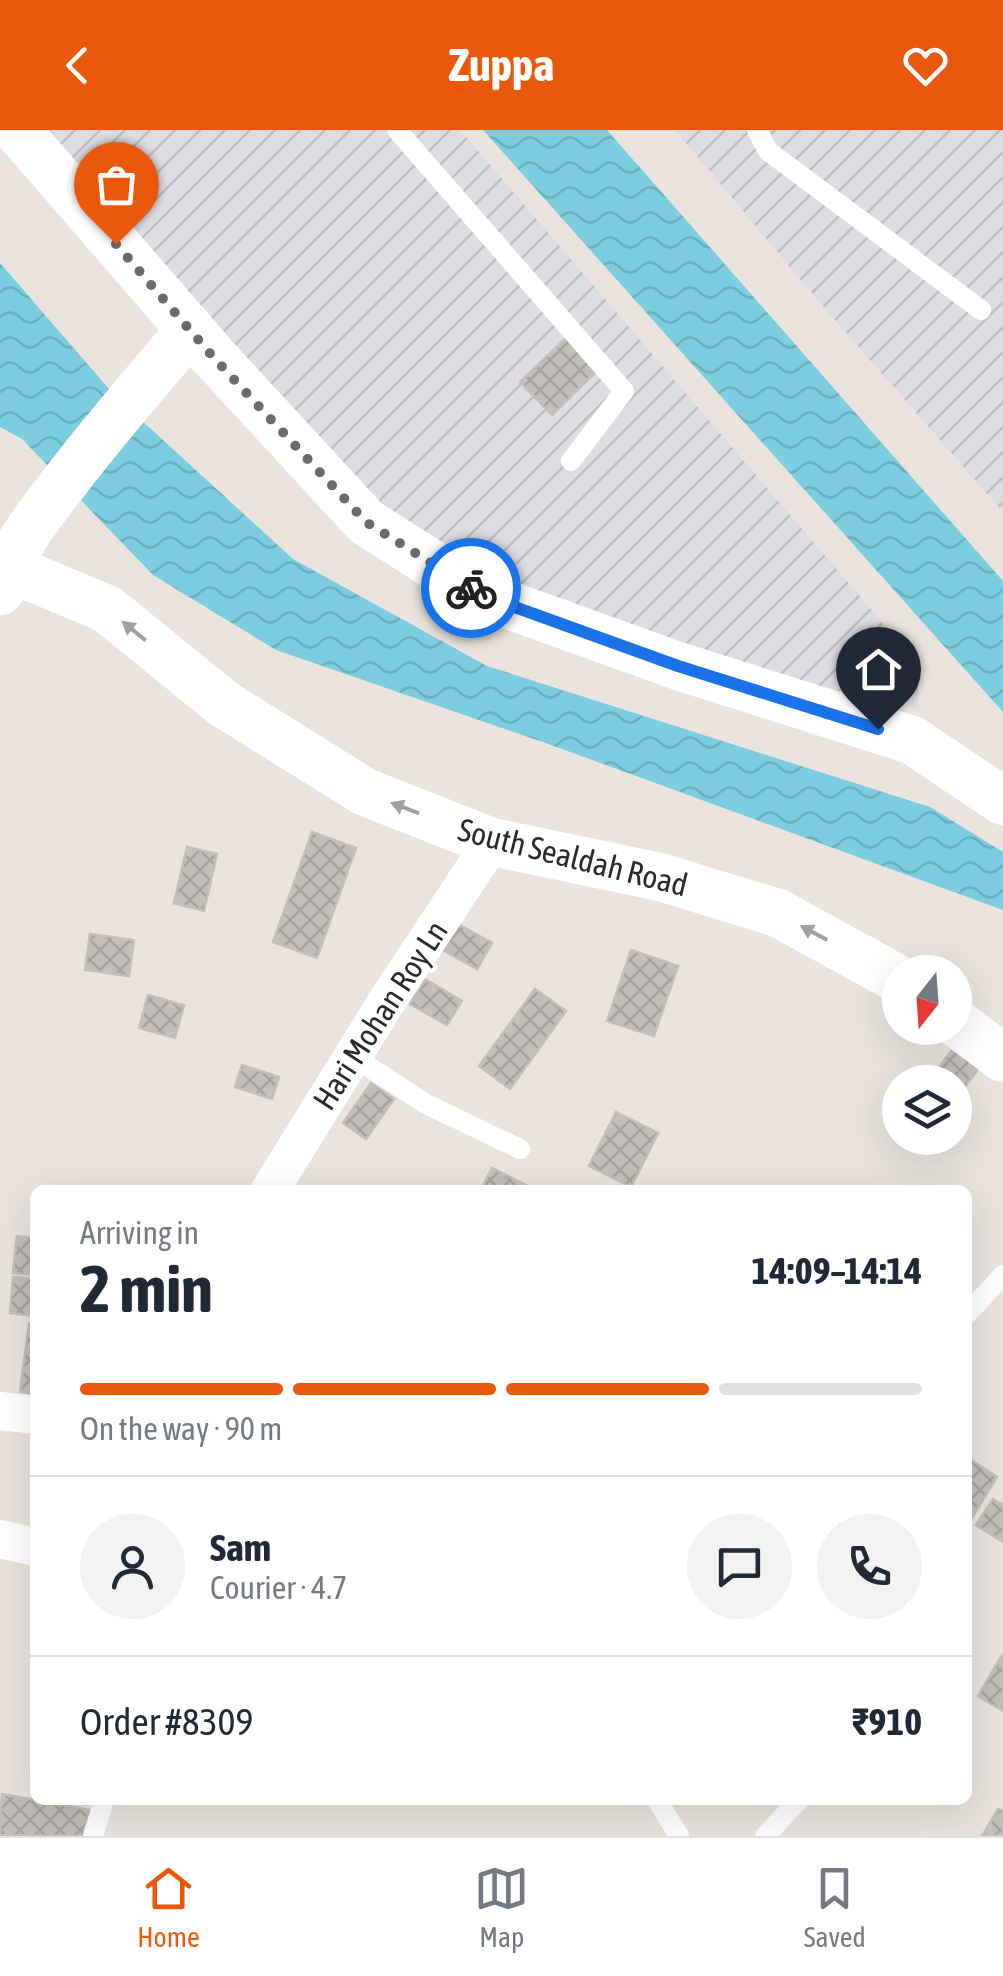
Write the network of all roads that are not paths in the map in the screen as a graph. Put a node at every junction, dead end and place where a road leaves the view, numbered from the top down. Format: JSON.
{"nodes":[{"id":1,"x":18,"y":130,"type":"edge"},
{"id":2,"x":397,"y":130,"type":"edge"},
{"id":3,"x":757,"y":130,"type":"edge"},
{"id":4,"x":981,"y":310,"type":"dead end"},
{"id":5,"x":190,"y":330,"type":"junction"},
{"id":6,"x":571,"y":461,"type":"dead end"},
{"id":7,"x":2,"y":573,"type":"edge"},
{"id":8,"x":1003,"y":802,"type":"edge"},
{"id":9,"x":492,"y":842,"type":"junction"},
{"id":10,"x":882,"y":970,"type":"edge"},
{"id":11,"x":972,"y":1035,"type":"edge"},
{"id":12,"x":352,"y":1056,"type":"junction"},
{"id":13,"x":1003,"y":1058,"type":"edge"},
{"id":14,"x":520,"y":1149,"type":"dead end"},
{"id":15,"x":273,"y":1185,"type":"edge"},
{"id":16,"x":1003,"y":1275,"type":"edge"},
{"id":17,"x":972,"y":1309,"type":"edge"},
{"id":18,"x":0,"y":1412,"type":"edge"},
{"id":19,"x":30,"y":1414,"type":"edge"},
{"id":20,"x":0,"y":1539,"type":"edge"},
{"id":21,"x":30,"y":1546,"type":"edge"},
{"id":22,"x":102,"y":1805,"type":"edge"},
{"id":23,"x":661,"y":1805,"type":"edge"},
{"id":24,"x":794,"y":1805,"type":"edge"},
{"id":25,"x":93,"y":1836,"type":"edge"},
{"id":26,"x":679,"y":1836,"type":"edge"},
{"id":27,"x":765,"y":1836,"type":"edge"}],
"edges":[{"from":1,"to":5,"type":"street"},
{"from":2,"to":6,"type":"lane"},
{"from":3,"to":4,"type":"lane"},
{"from":5,"to":7,"type":"street"},
{"from":5,"to":8,"type":"street"},
{"from":9,"to":7,"type":"street","name":"South Sealdah Road","one_way":true},
{"from":10,"to":9,"type":"street","name":"South Sealdah Road","one_way":true},
{"from":9,"to":12,"type":"street","name":"Hari Mohan Roy Ln"},
{"from":11,"to":13,"type":"street"},
{"from":12,"to":14,"type":"lane"},
{"from":12,"to":15,"type":"street","name":"Hari Mohan Roy Ln"},
{"from":16,"to":17,"type":"lane"},
{"from":18,"to":19,"type":"street"},
{"from":20,"to":21,"type":"street"},
{"from":22,"to":25,"type":"lane"},
{"from":23,"to":26,"type":"lane"},
{"from":24,"to":27,"type":"lane"}]}
